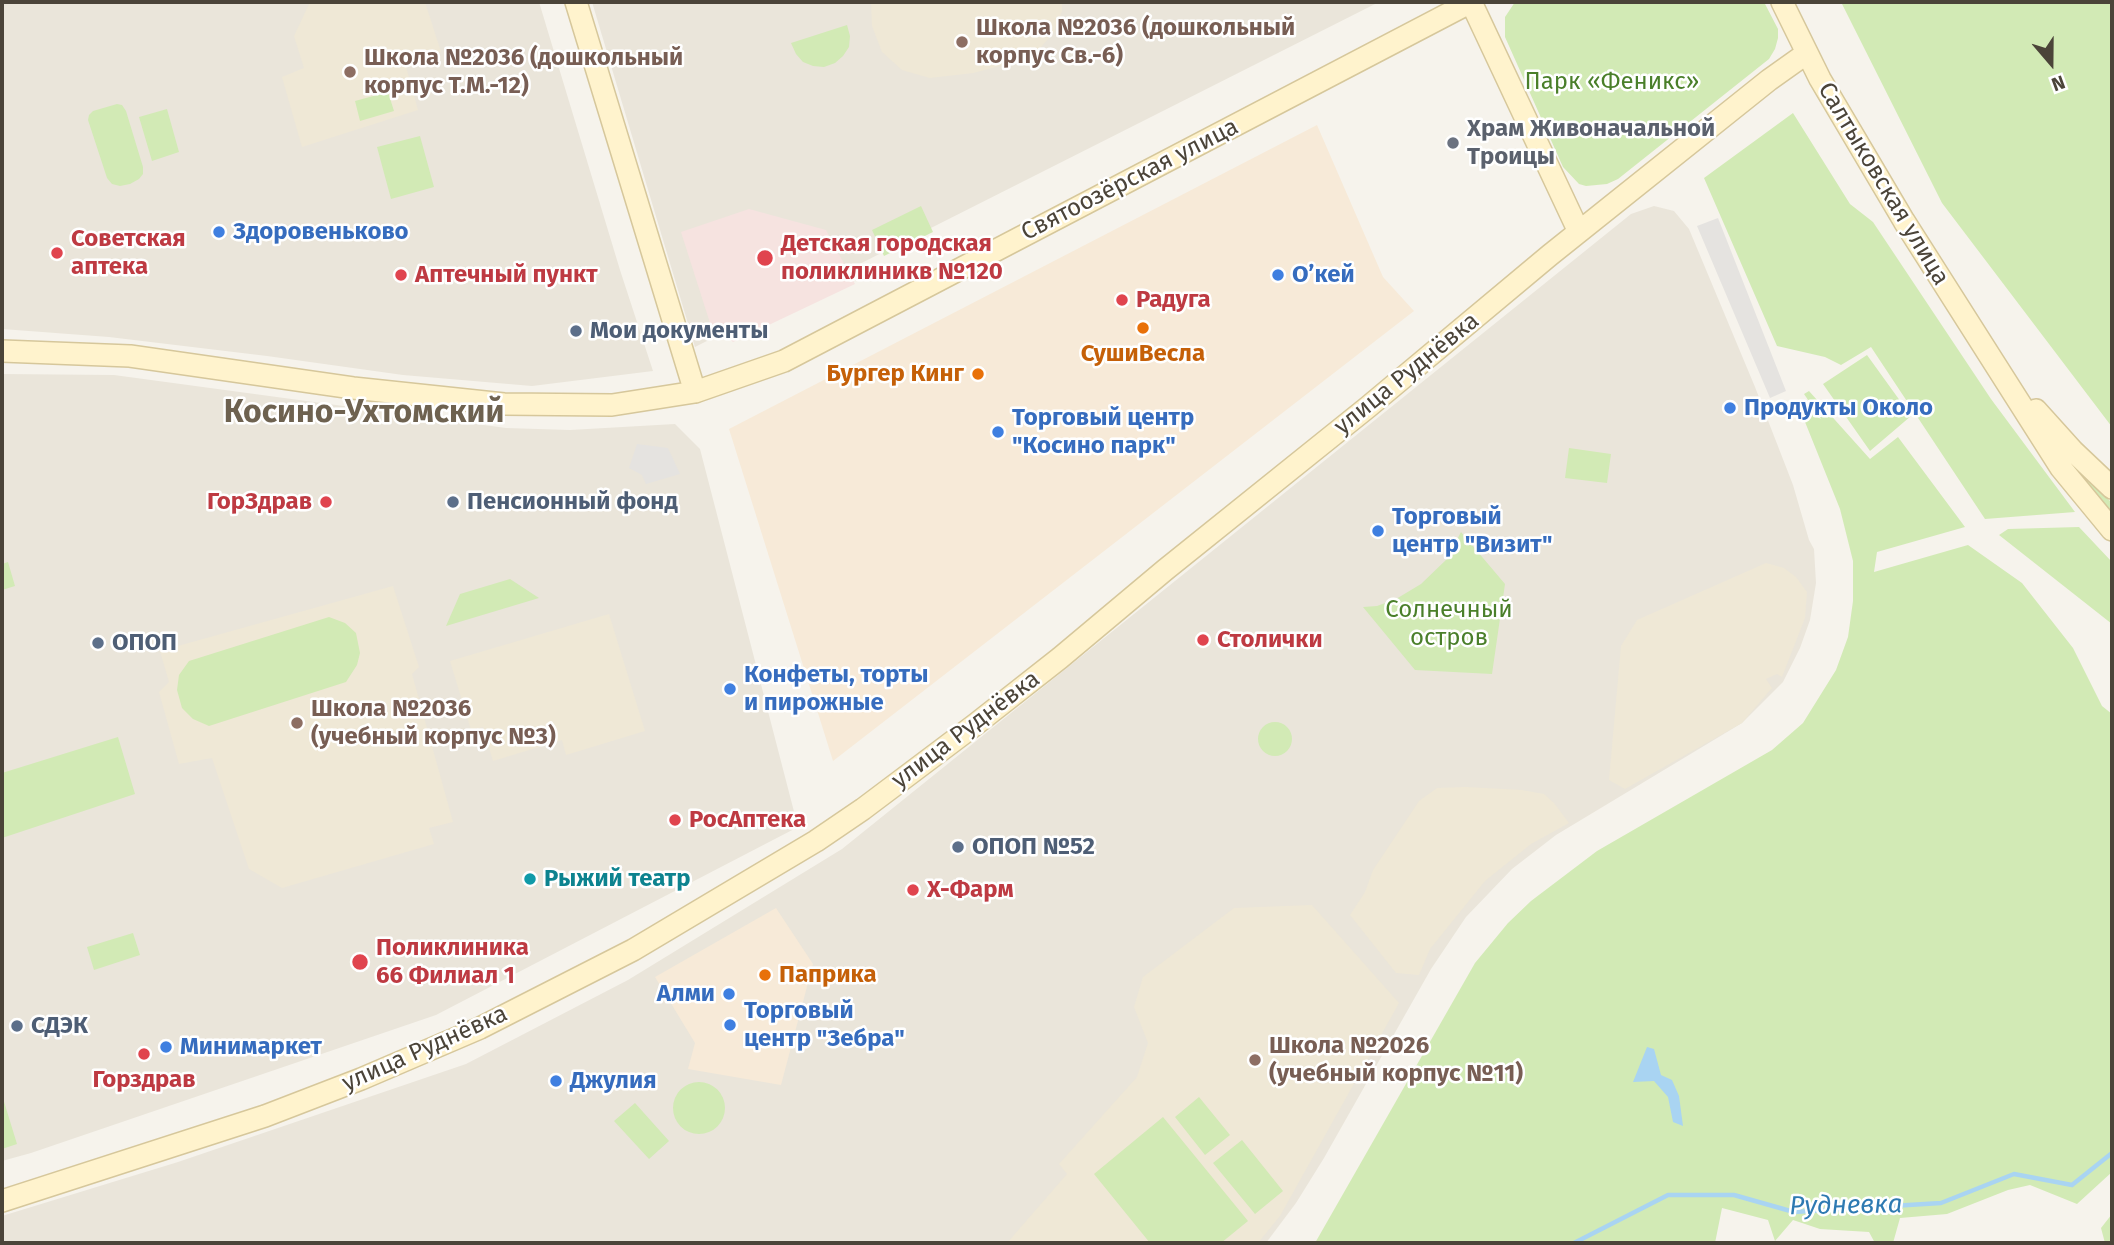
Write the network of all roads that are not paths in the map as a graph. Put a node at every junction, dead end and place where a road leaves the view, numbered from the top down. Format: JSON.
{"nodes":[{"id":1,"x":576,"y":2,"type":"edge"},
{"id":2,"x":1471,"y":2,"type":"edge"},
{"id":3,"x":1782,"y":2,"type":"edge"},
{"id":4,"x":1807,"y":53,"type":"junction"},
{"id":5,"x":1579,"y":232,"type":"junction"},
{"id":6,"x":2,"y":351,"type":"edge"},
{"id":7,"x":1992,"y":361,"type":"junction"},
{"id":8,"x":695,"y":392,"type":"junction"},
{"id":9,"x":2112,"y":488,"type":"edge"},
{"id":10,"x":2112,"y":530,"type":"edge"},
{"id":11,"x":2,"y":1201,"type":"edge"}],
"edges":[{"from":1,"to":8,"type":"street"},
{"from":2,"to":5,"type":"street"},
{"from":2,"to":8,"type":"street","name":"Святоозёрская улица"},
{"from":3,"to":4,"type":"street","name":"Салтыковская улица"},
{"from":4,"to":5,"type":"street","name":"улица Руднёвка"},
{"from":4,"to":7,"type":"street","name":"Салтыковская улица"},
{"from":5,"to":11,"type":"street","name":"улица Руднёвка"},
{"from":6,"to":8,"type":"street","name":"Святоозёрская улица"},
{"from":7,"to":9,"type":"street","name":"Салтыковская улица"},
{"from":7,"to":10,"type":"street","name":"Салтыковская улица"}]}
